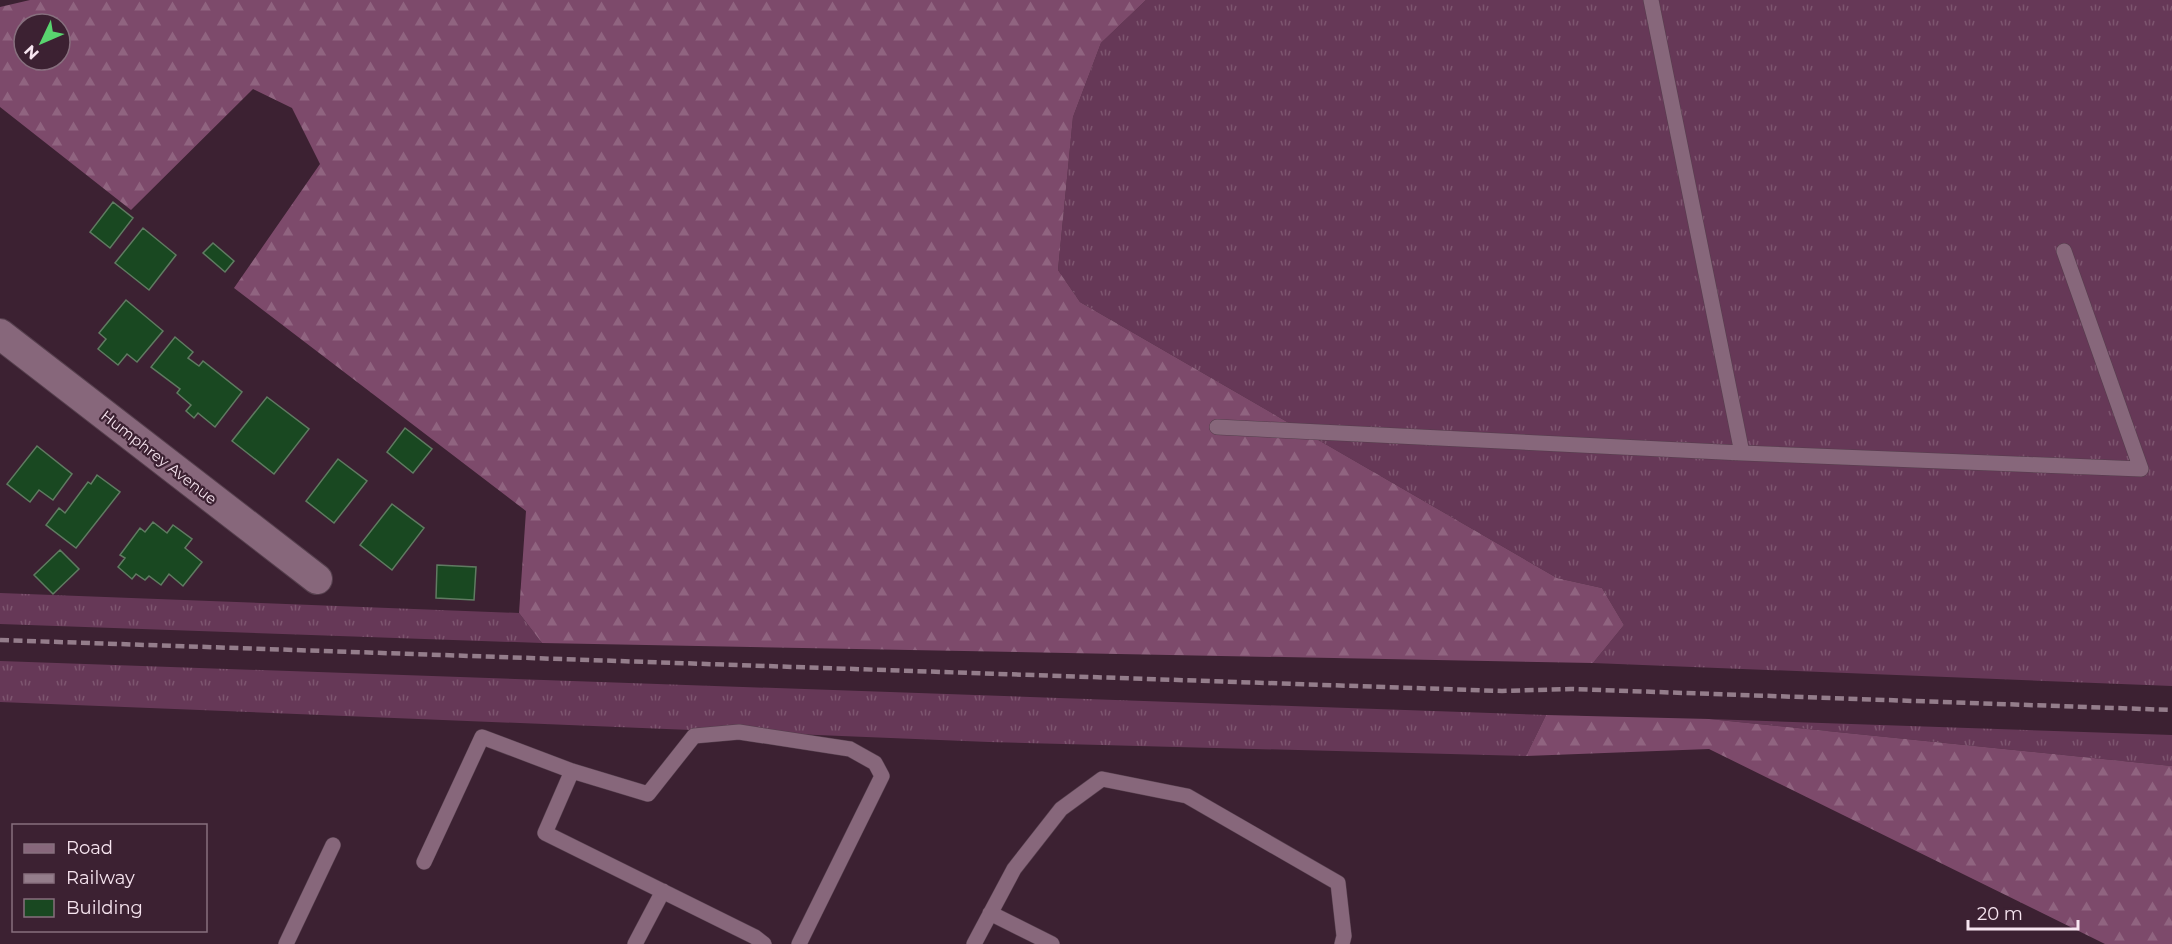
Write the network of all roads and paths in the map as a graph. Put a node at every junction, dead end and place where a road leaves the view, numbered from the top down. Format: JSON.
{"nodes":[{"id":1,"x":1651,"y":0,"type":"edge"},
{"id":2,"x":2064,"y":251,"type":"dead end"},
{"id":3,"x":0,"y":334,"type":"edge"},
{"id":4,"x":1217,"y":427,"type":"dead end"},
{"id":5,"x":1742,"y":453,"type":"junction"},
{"id":6,"x":317,"y":579,"type":"dead end"},
{"id":7,"x":572,"y":771,"type":"junction"},
{"id":8,"x":333,"y":845,"type":"dead end"},
{"id":9,"x":424,"y":862,"type":"dead end"},
{"id":10,"x":663,"y":891,"type":"junction"},
{"id":11,"x":990,"y":913,"type":"junction"},
{"id":12,"x":757,"y":942,"type":"edge"},
{"id":13,"x":286,"y":944,"type":"edge"},
{"id":14,"x":635,"y":944,"type":"edge"},
{"id":15,"x":799,"y":944,"type":"edge"},
{"id":16,"x":974,"y":944,"type":"edge"},
{"id":17,"x":1052,"y":944,"type":"edge"},
{"id":18,"x":1342,"y":944,"type":"edge"}],
"edges":[{"from":1,"to":5,"type":"lane"},
{"from":2,"to":5,"type":"lane"},
{"from":3,"to":6,"type":"street","name":"Humphrey Avenue"},
{"from":4,"to":5,"type":"lane"},
{"from":7,"to":9,"type":"lane"},
{"from":7,"to":10,"type":"lane"},
{"from":7,"to":15,"type":"lane"},
{"from":8,"to":13,"type":"lane"},
{"from":10,"to":12,"type":"lane"},
{"from":10,"to":14,"type":"lane"},
{"from":11,"to":16,"type":"lane"},
{"from":11,"to":17,"type":"lane"},
{"from":11,"to":18,"type":"lane"}]}
